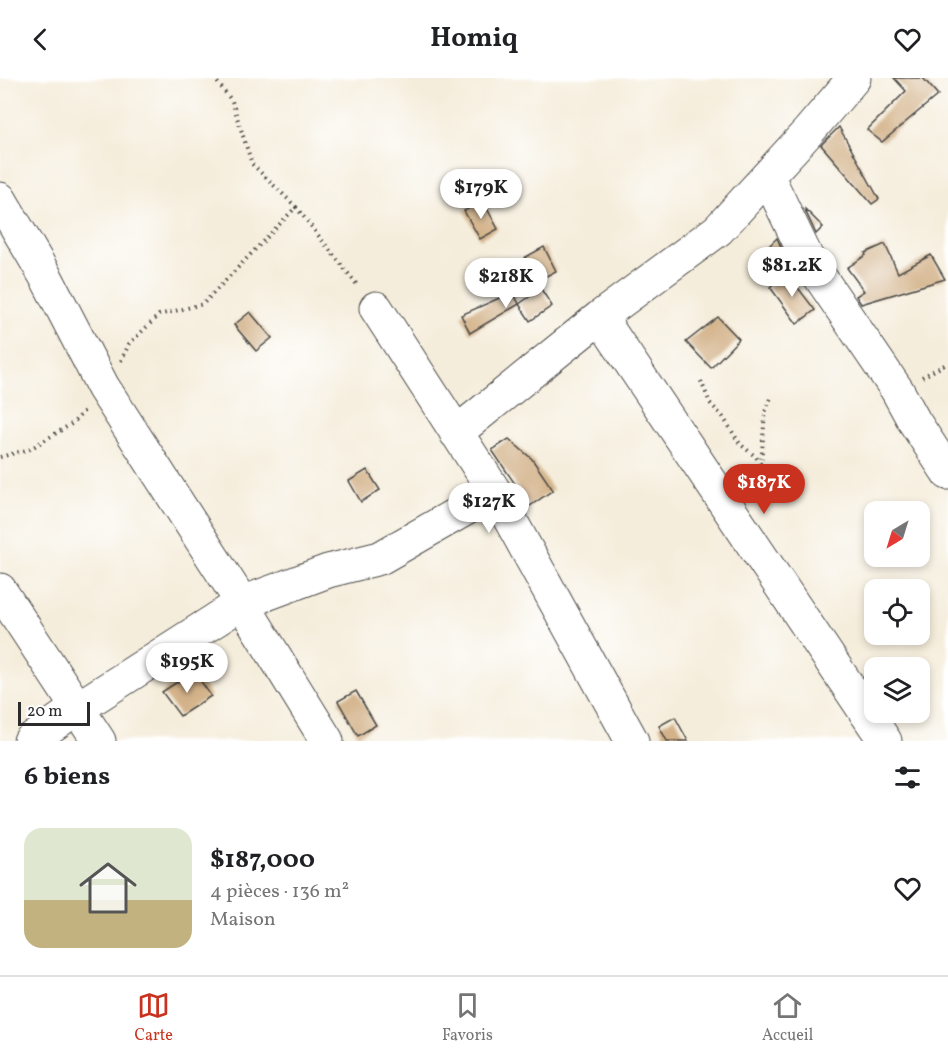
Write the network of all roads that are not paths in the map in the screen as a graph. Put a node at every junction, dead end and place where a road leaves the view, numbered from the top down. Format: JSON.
{"nodes":[{"id":1,"x":854,"y":78,"type":"edge"},
{"id":2,"x":768,"y":177,"type":"junction"},
{"id":3,"x":0,"y":199,"type":"edge"},
{"id":4,"x":376,"y":308,"type":"road end"},
{"id":5,"x":600,"y":317,"type":"junction"},
{"id":6,"x":456,"y":433,"type":"junction"},
{"id":7,"x":948,"y":473,"type":"edge"},
{"id":8,"x":495,"y":492,"type":"junction"},
{"id":9,"x":0,"y":590,"type":"edge"},
{"id":10,"x":242,"y":603,"type":"junction"},
{"id":11,"x":79,"y":708,"type":"junction"},
{"id":12,"x":30,"y":741,"type":"edge"},
{"id":13,"x":99,"y":741,"type":"edge"},
{"id":14,"x":327,"y":741,"type":"edge"},
{"id":15,"x":632,"y":741,"type":"edge"},
{"id":16,"x":885,"y":741,"type":"edge"}],
"edges":[{"from":1,"to":2,"type":"street"},
{"from":2,"to":5,"type":"street"},
{"from":2,"to":7,"type":"street"},
{"from":3,"to":10,"type":"street"},
{"from":4,"to":6,"type":"street"},
{"from":5,"to":6,"type":"street"},
{"from":5,"to":16,"type":"street"},
{"from":6,"to":8,"type":"street"},
{"from":8,"to":10,"type":"street"},
{"from":8,"to":15,"type":"street"},
{"from":9,"to":11,"type":"street"},
{"from":10,"to":11,"type":"street"},
{"from":10,"to":14,"type":"street"},
{"from":11,"to":12,"type":"street"},
{"from":11,"to":13,"type":"street"}]}
